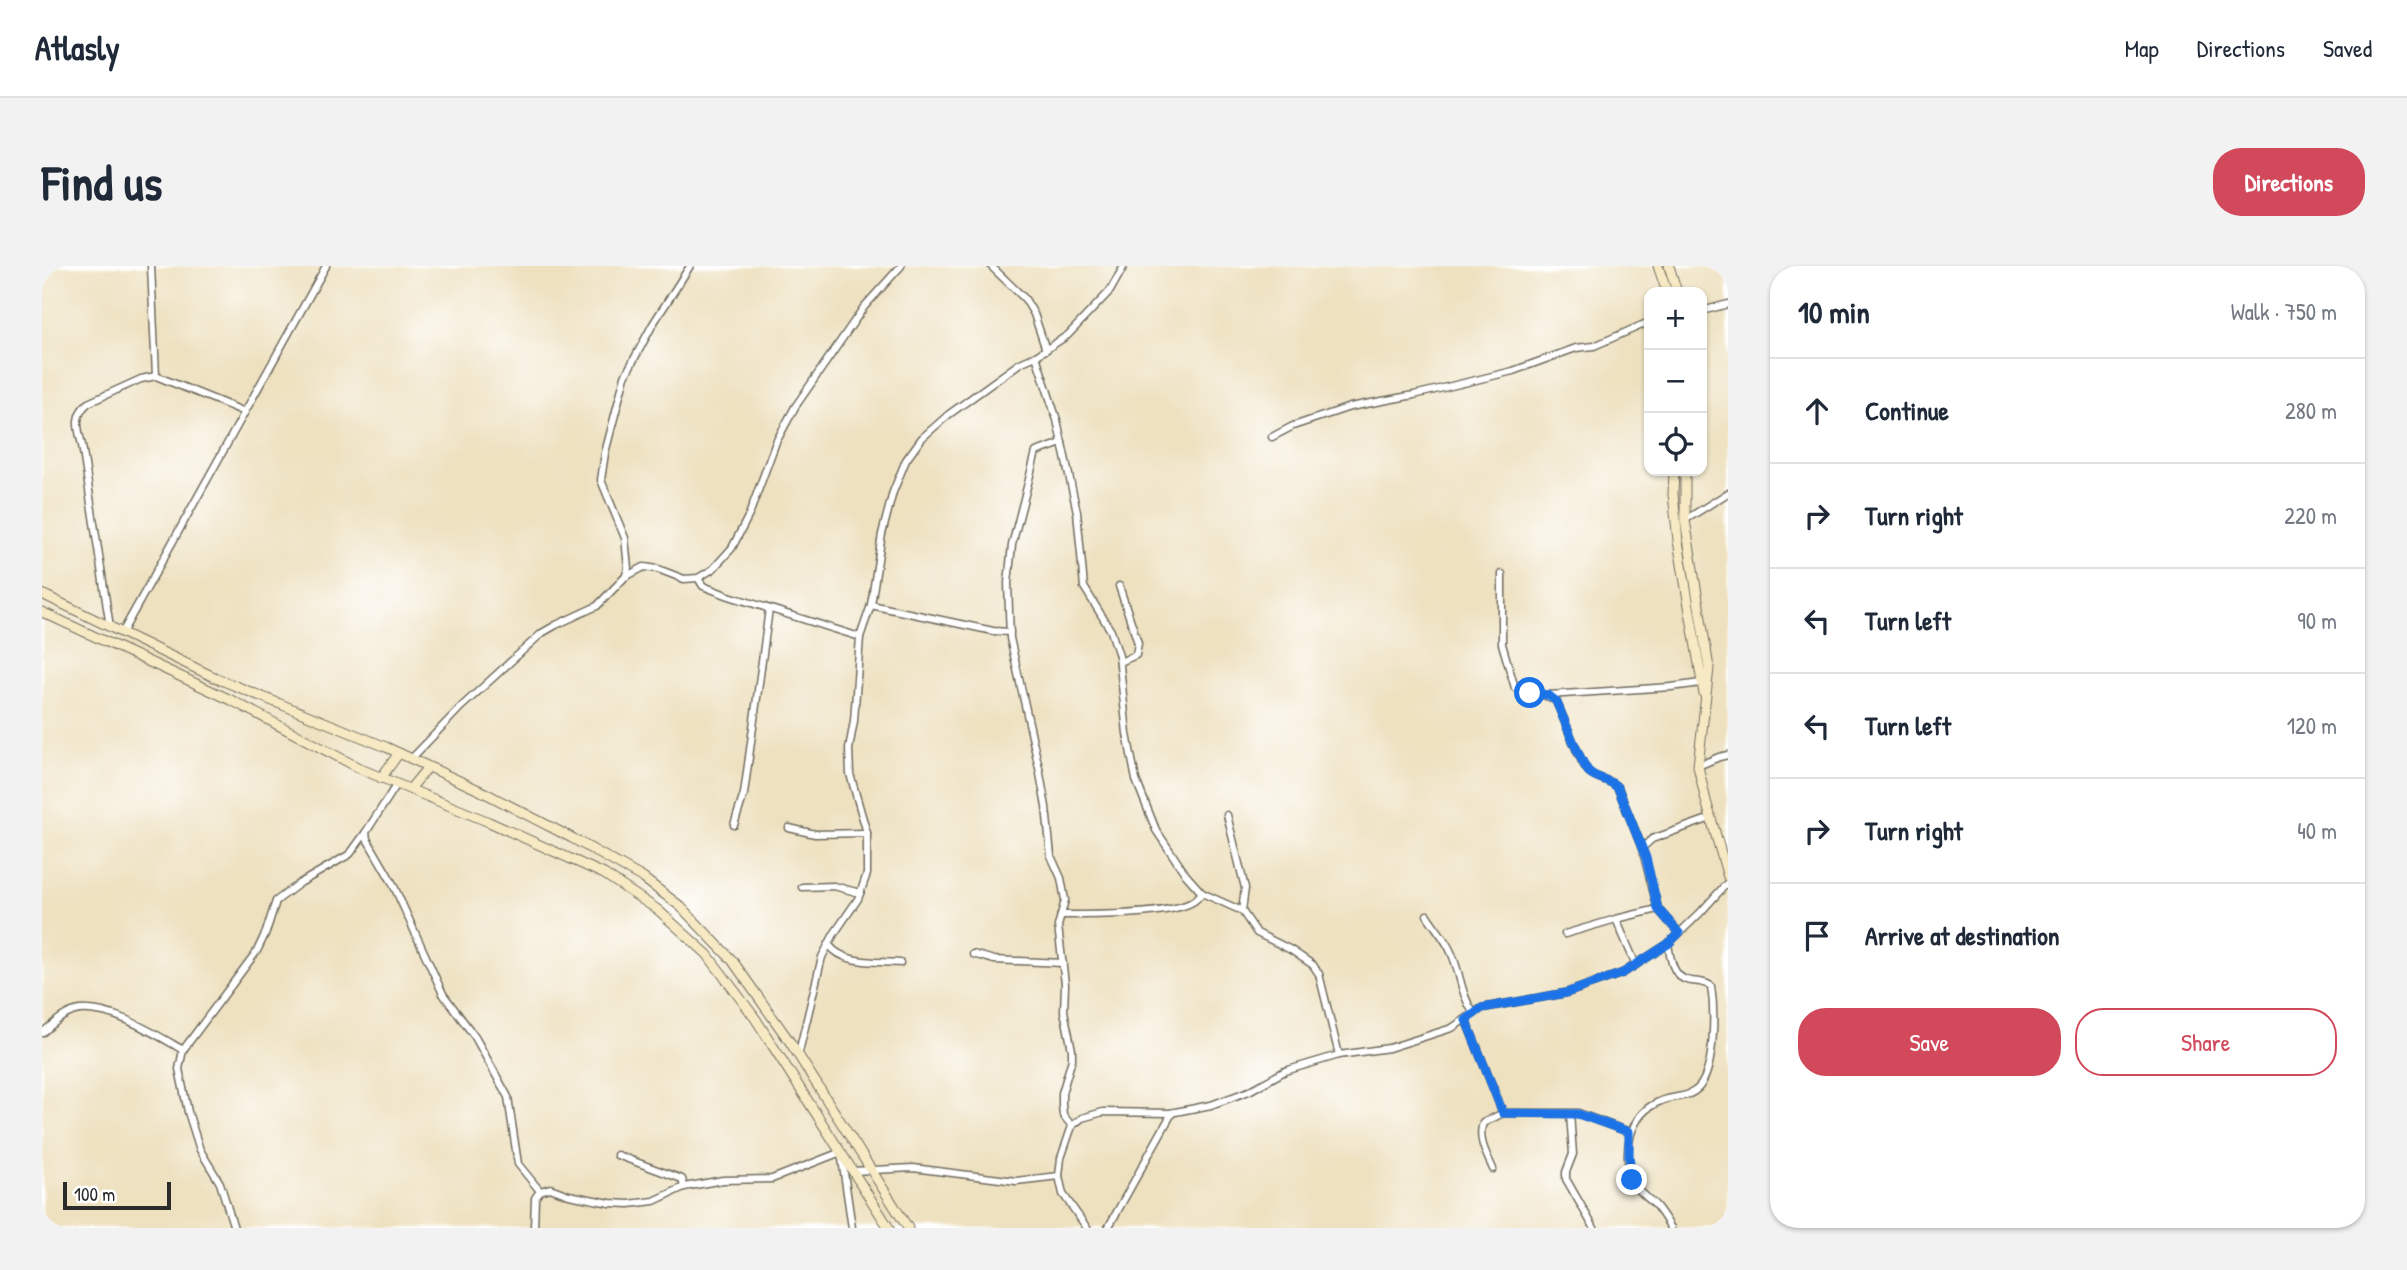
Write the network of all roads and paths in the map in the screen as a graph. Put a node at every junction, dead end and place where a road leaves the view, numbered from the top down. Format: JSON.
{"nodes":[{"id":1,"x":151,"y":266,"type":"edge"},
{"id":2,"x":326,"y":266,"type":"edge"},
{"id":3,"x":690,"y":266,"type":"edge"},
{"id":4,"x":901,"y":266,"type":"edge"},
{"id":5,"x":991,"y":266,"type":"edge"},
{"id":6,"x":1124,"y":266,"type":"edge"},
{"id":7,"x":1658,"y":266,"type":"edge"},
{"id":8,"x":1669,"y":266,"type":"edge"},
{"id":9,"x":1665,"y":287,"type":"edge"},
{"id":10,"x":1675,"y":287,"type":"edge"},
{"id":11,"x":1728,"y":304,"type":"edge"},
{"id":12,"x":1707,"y":310,"type":"edge"},
{"id":13,"x":1644,"y":324,"type":"edge"},
{"id":14,"x":1045,"y":350,"type":"junction"},
{"id":15,"x":1036,"y":356,"type":"junction"},
{"id":16,"x":156,"y":376,"type":"junction"},
{"id":17,"x":245,"y":412,"type":"junction"},
{"id":18,"x":1272,"y":437,"type":"dead end"},
{"id":19,"x":1062,"y":443,"type":"junction"},
{"id":20,"x":1675,"y":476,"type":"edge"},
{"id":21,"x":1685,"y":476,"type":"edge"},
{"id":22,"x":1728,"y":493,"type":"edge"},
{"id":23,"x":1681,"y":519,"type":"junction"},
{"id":24,"x":1502,"y":574,"type":"dead end"},
{"id":25,"x":625,"y":577,"type":"junction"},
{"id":26,"x":698,"y":578,"type":"junction"},
{"id":27,"x":1119,"y":586,"type":"dead end"},
{"id":28,"x":42,"y":594,"type":"edge"},
{"id":29,"x":871,"y":605,"type":"junction"},
{"id":30,"x":769,"y":609,"type":"junction"},
{"id":31,"x":42,"y":612,"type":"edge"},
{"id":32,"x":110,"y":628,"type":"junction"},
{"id":33,"x":1010,"y":632,"type":"junction"},
{"id":34,"x":122,"y":633,"type":"junction"},
{"id":35,"x":860,"y":637,"type":"junction"},
{"id":36,"x":1120,"y":662,"type":"junction"},
{"id":37,"x":1701,"y":683,"type":"junction"},
{"id":38,"x":1548,"y":695,"type":"junction"},
{"id":39,"x":1706,"y":703,"type":"junction"},
{"id":40,"x":399,"y":753,"type":"junction"},
{"id":41,"x":1728,"y":755,"type":"edge"},
{"id":42,"x":411,"y":759,"type":"junction"},
{"id":43,"x":1698,"y":766,"type":"junction"},
{"id":44,"x":429,"y":767,"type":"junction"},
{"id":45,"x":381,"y":778,"type":"junction"},
{"id":46,"x":397,"y":784,"type":"junction"},
{"id":47,"x":410,"y":789,"type":"junction"},
{"id":48,"x":1227,"y":815,"type":"dead end"},
{"id":49,"x":1711,"y":818,"type":"junction"},
{"id":50,"x":734,"y":825,"type":"dead end"},
{"id":51,"x":789,"y":828,"type":"dead end"},
{"id":52,"x":366,"y":832,"type":"junction"},
{"id":53,"x":867,"y":832,"type":"junction"},
{"id":54,"x":1642,"y":848,"type":"junction"},
{"id":55,"x":1728,"y":879,"type":"edge"},
{"id":56,"x":802,"y":887,"type":"dead end"},
{"id":57,"x":860,"y":893,"type":"junction"},
{"id":58,"x":1202,"y":893,"type":"junction"},
{"id":59,"x":1658,"y":909,"type":"junction"},
{"id":60,"x":1242,"y":911,"type":"junction"},
{"id":61,"x":1061,"y":915,"type":"junction"},
{"id":62,"x":1427,"y":915,"type":"dead end"},
{"id":63,"x":1616,"y":919,"type":"junction"},
{"id":64,"x":1679,"y":933,"type":"junction"},
{"id":65,"x":1565,"y":934,"type":"dead end"},
{"id":66,"x":1668,"y":944,"type":"junction"},
{"id":67,"x":829,"y":945,"type":"junction"},
{"id":68,"x":973,"y":954,"type":"dead end"},
{"id":69,"x":900,"y":962,"type":"dead end"},
{"id":70,"x":1063,"y":962,"type":"junction"},
{"id":71,"x":1636,"y":965,"type":"junction"},
{"id":72,"x":1474,"y":1014,"type":"junction"},
{"id":73,"x":1466,"y":1020,"type":"junction"},
{"id":74,"x":42,"y":1033,"type":"edge"},
{"id":75,"x":183,"y":1050,"type":"junction"},
{"id":76,"x":1339,"y":1055,"type":"junction"},
{"id":77,"x":798,"y":1056,"type":"junction"},
{"id":78,"x":1172,"y":1113,"type":"junction"},
{"id":79,"x":1503,"y":1113,"type":"junction"},
{"id":80,"x":1570,"y":1114,"type":"junction"},
{"id":81,"x":1072,"y":1126,"type":"junction"},
{"id":82,"x":1629,"y":1132,"type":"junction"},
{"id":83,"x":841,"y":1152,"type":"junction"},
{"id":84,"x":617,"y":1156,"type":"dead end"},
{"id":85,"x":1493,"y":1169,"type":"dead end"},
{"id":86,"x":870,"y":1170,"type":"junction"},
{"id":87,"x":853,"y":1171,"type":"junction"},
{"id":88,"x":1059,"y":1176,"type":"junction"},
{"id":89,"x":684,"y":1187,"type":"junction"},
{"id":90,"x":540,"y":1191,"type":"junction"},
{"id":91,"x":234,"y":1228,"type":"edge"},
{"id":92,"x":534,"y":1228,"type":"edge"},
{"id":93,"x":852,"y":1228,"type":"edge"},
{"id":94,"x":889,"y":1228,"type":"edge"},
{"id":95,"x":908,"y":1228,"type":"edge"},
{"id":96,"x":1087,"y":1228,"type":"edge"},
{"id":97,"x":1108,"y":1228,"type":"edge"},
{"id":98,"x":1594,"y":1228,"type":"edge"},
{"id":99,"x":1671,"y":1228,"type":"edge"}],
"edges":[{"from":1,"to":16,"type":"street"},
{"from":2,"to":17,"type":"street"},
{"from":3,"to":25,"type":"street"},
{"from":4,"to":26,"type":"street"},
{"from":5,"to":14,"type":"street"},
{"from":6,"to":14,"type":"street"},
{"from":7,"to":9,"type":"main road"},
{"from":8,"to":10,"type":"main road"},
{"from":11,"to":12,"type":"street"},
{"from":13,"to":18,"type":"street"},
{"from":14,"to":15,"type":"street"},
{"from":15,"to":19,"type":"street"},
{"from":15,"to":29,"type":"street"},
{"from":16,"to":17,"type":"street"},
{"from":16,"to":32,"type":"street"},
{"from":17,"to":34,"type":"street"},
{"from":19,"to":33,"type":"street"},
{"from":19,"to":36,"type":"street"},
{"from":20,"to":23,"type":"main road"},
{"from":21,"to":23,"type":"main road"},
{"from":22,"to":23,"type":"street"},
{"from":23,"to":37,"type":"main road"},
{"from":23,"to":39,"type":"main road"},
{"from":24,"to":38,"type":"street"},
{"from":25,"to":26,"type":"street"},
{"from":25,"to":42,"type":"street"},
{"from":26,"to":30,"type":"street"},
{"from":27,"to":36,"type":"street"},
{"from":28,"to":32,"type":"main road"},
{"from":29,"to":33,"type":"street"},
{"from":29,"to":35,"type":"street"},
{"from":30,"to":35,"type":"street"},
{"from":30,"to":50,"type":"street"},
{"from":31,"to":45,"type":"main road"},
{"from":32,"to":34,"type":"main road"},
{"from":33,"to":61,"type":"street"},
{"from":34,"to":40,"type":"main road"},
{"from":35,"to":53,"type":"street"},
{"from":36,"to":58,"type":"street"},
{"from":37,"to":38,"type":"street"},
{"from":37,"to":39,"type":"main road"},
{"from":38,"to":54,"type":"street"},
{"from":39,"to":43,"type":"main road"},
{"from":40,"to":42,"type":"main road"},
{"from":40,"to":45,"type":"main road"},
{"from":41,"to":43,"type":"street"},
{"from":42,"to":44,"type":"main road"},
{"from":43,"to":49,"type":"main road"},
{"from":44,"to":47,"type":"main road"},
{"from":44,"to":77,"type":"main road"},
{"from":45,"to":46,"type":"main road"},
{"from":46,"to":47,"type":"main road"},
{"from":46,"to":52,"type":"street"},
{"from":47,"to":83,"type":"main road"},
{"from":48,"to":60,"type":"street"},
{"from":49,"to":54,"type":"street"},
{"from":49,"to":55,"type":"main road"},
{"from":51,"to":53,"type":"street"},
{"from":52,"to":75,"type":"street"},
{"from":52,"to":90,"type":"street"},
{"from":53,"to":57,"type":"street"},
{"from":54,"to":59,"type":"street"},
{"from":55,"to":64,"type":"street"},
{"from":56,"to":57,"type":"street"},
{"from":57,"to":67,"type":"street"},
{"from":58,"to":60,"type":"street"},
{"from":58,"to":61,"type":"street"},
{"from":59,"to":63,"type":"street"},
{"from":59,"to":64,"type":"street"},
{"from":60,"to":76,"type":"street"},
{"from":61,"to":70,"type":"street"},
{"from":62,"to":72,"type":"street"},
{"from":63,"to":65,"type":"street"},
{"from":63,"to":71,"type":"street"},
{"from":64,"to":66,"type":"street"},
{"from":66,"to":71,"type":"street"},
{"from":66,"to":82,"type":"street"},
{"from":67,"to":69,"type":"street"},
{"from":67,"to":77,"type":"street"},
{"from":68,"to":70,"type":"street"},
{"from":70,"to":81,"type":"street"},
{"from":71,"to":72,"type":"street"},
{"from":72,"to":73,"type":"street"},
{"from":73,"to":76,"type":"street"},
{"from":73,"to":79,"type":"street"},
{"from":74,"to":75,"type":"street"},
{"from":75,"to":91,"type":"street"},
{"from":76,"to":78,"type":"street"},
{"from":77,"to":86,"type":"main road"},
{"from":78,"to":81,"type":"street"},
{"from":78,"to":97,"type":"street"},
{"from":79,"to":80,"type":"street"},
{"from":79,"to":85,"type":"street"},
{"from":80,"to":82,"type":"street"},
{"from":80,"to":98,"type":"street"},
{"from":81,"to":88,"type":"street"},
{"from":82,"to":99,"type":"street"},
{"from":83,"to":87,"type":"main road"},
{"from":83,"to":89,"type":"street"},
{"from":83,"to":93,"type":"street"},
{"from":84,"to":89,"type":"street"},
{"from":86,"to":87,"type":"street"},
{"from":86,"to":88,"type":"street"},
{"from":86,"to":95,"type":"main road"},
{"from":87,"to":94,"type":"main road"},
{"from":88,"to":96,"type":"street"},
{"from":89,"to":90,"type":"street"},
{"from":90,"to":92,"type":"street"}]}
